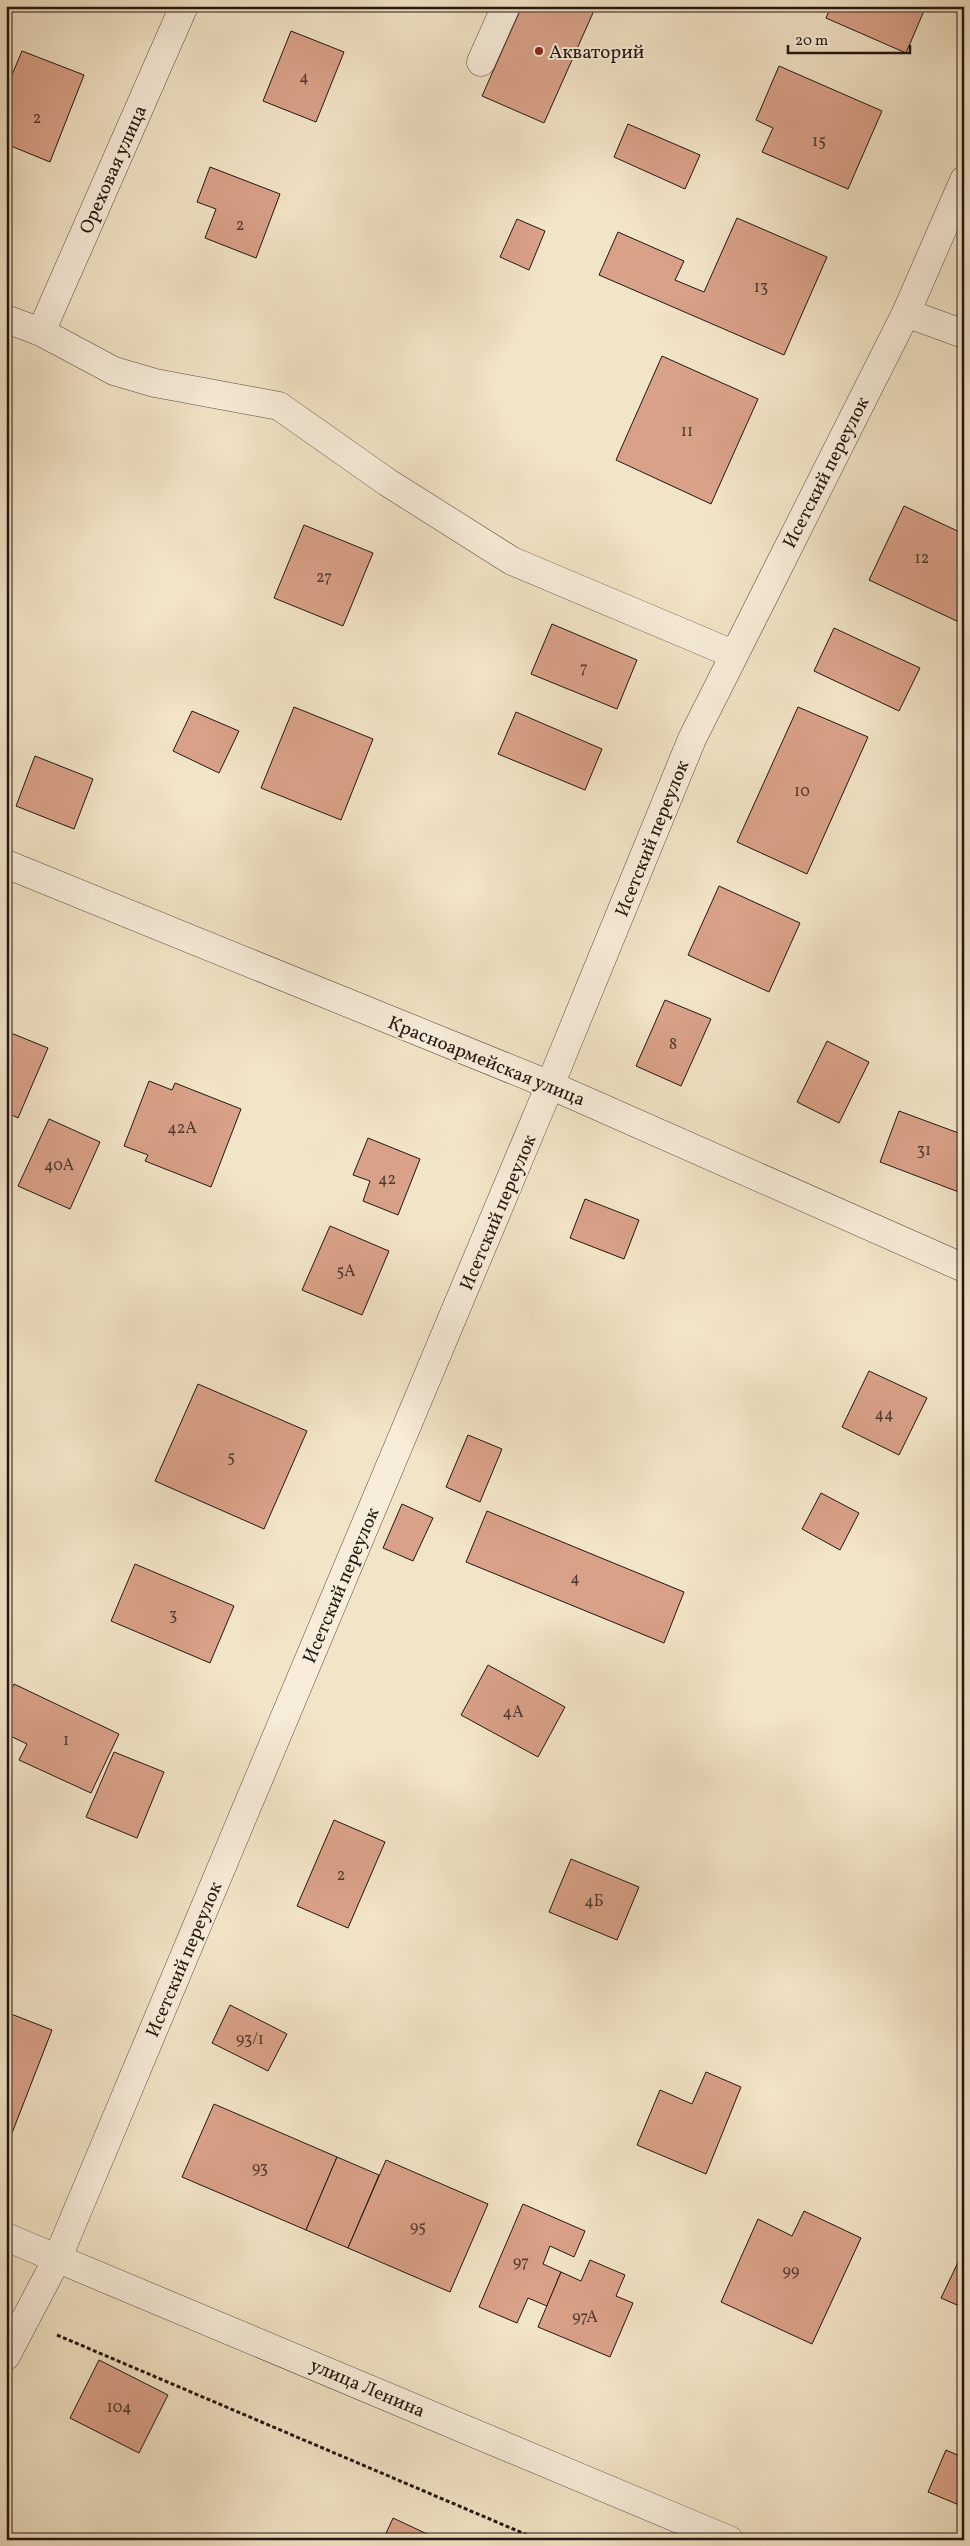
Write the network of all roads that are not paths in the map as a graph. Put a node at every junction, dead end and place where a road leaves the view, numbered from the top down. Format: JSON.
{"nodes":[{"id":1,"x":184,"y":6,"type":"edge"},
{"id":2,"x":506,"y":6,"type":"edge"},
{"id":3,"x":481,"y":62,"type":"dead end"},
{"id":4,"x":964,"y":180,"type":"edge"},
{"id":5,"x":906,"y":313,"type":"junction"},
{"id":6,"x":6,"y":318,"type":"edge"},
{"id":7,"x":41,"y":332,"type":"junction"},
{"id":8,"x":964,"y":334,"type":"edge"},
{"id":9,"x":733,"y":654,"type":"junction"},
{"id":10,"x":6,"y":864,"type":"edge"},
{"id":11,"x":550,"y":1085,"type":"junction"},
{"id":12,"x":964,"y":1268,"type":"edge"},
{"id":13,"x":6,"y":2236,"type":"edge"},
{"id":14,"x":58,"y":2257,"type":"junction"},
{"id":15,"x":6,"y":2356,"type":"edge"},
{"id":16,"x":729,"y":2540,"type":"edge"}],
"edges":[{"from":1,"to":7,"type":"street","name":"Ореховая улица"},
{"from":2,"to":3,"type":"street"},
{"from":4,"to":5,"type":"street","name":"Исетский переулок"},
{"from":5,"to":8,"type":"street"},
{"from":5,"to":9,"type":"street","name":"Исетский переулок"},
{"from":6,"to":7,"type":"street"},
{"from":7,"to":9,"type":"street"},
{"from":9,"to":11,"type":"street","name":"Исетский переулок"},
{"from":10,"to":11,"type":"street","name":"Красноармейская улица"},
{"from":11,"to":12,"type":"street","name":"Красноармейская улица"},
{"from":11,"to":14,"type":"street","name":"Исетский переулок"},
{"from":13,"to":14,"type":"street","name":"улица Ленина"},
{"from":14,"to":15,"type":"street","name":"Исетский переулок"},
{"from":14,"to":16,"type":"street","name":"улица Ленина"}]}
